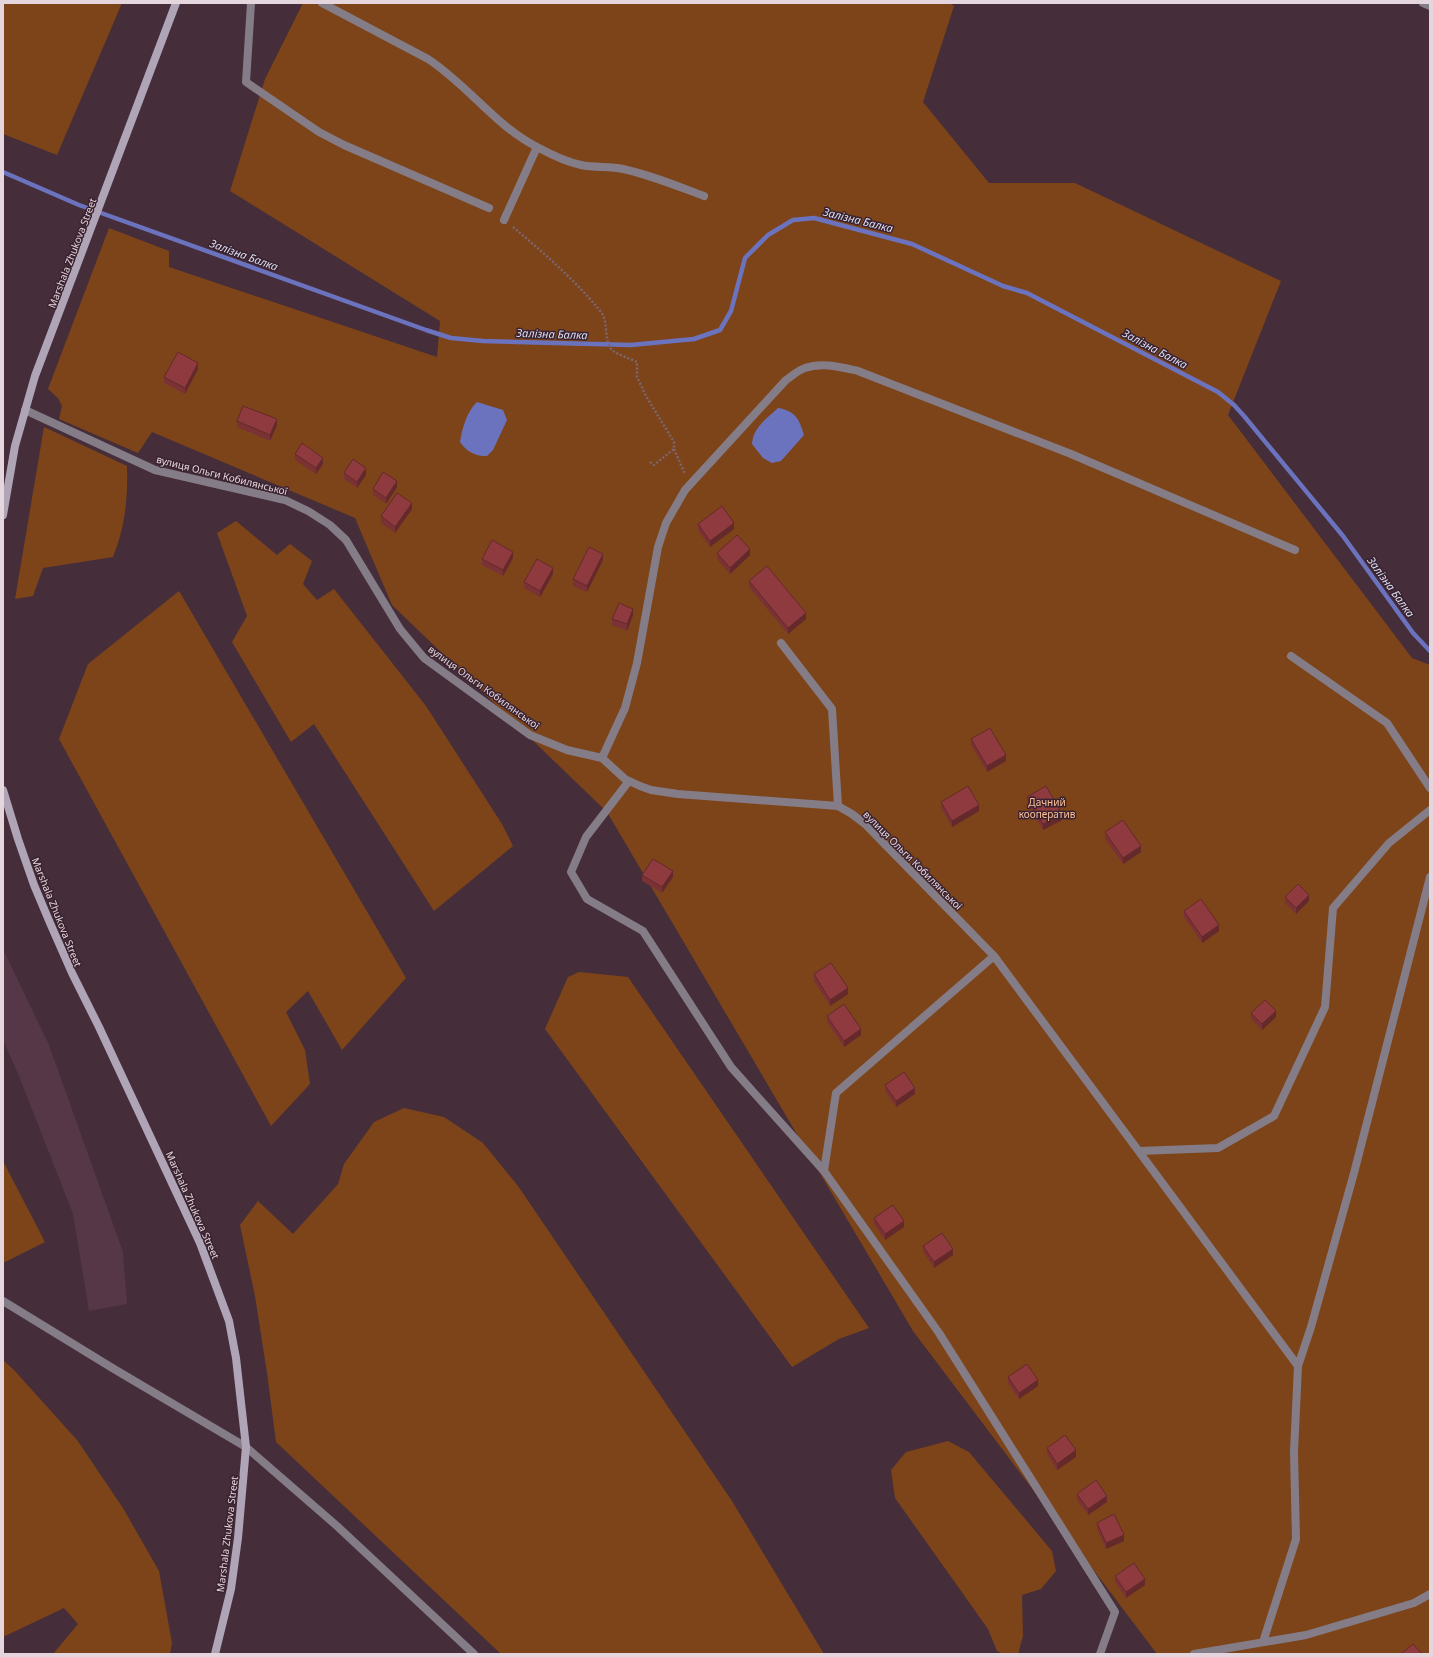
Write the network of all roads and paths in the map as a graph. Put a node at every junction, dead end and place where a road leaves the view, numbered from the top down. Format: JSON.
{"nodes":[{"id":1,"x":176,"y":3,"type":"edge"},
{"id":2,"x":251,"y":3,"type":"edge"},
{"id":3,"x":322,"y":3,"type":"edge"},
{"id":4,"x":1423,"y":3,"type":"edge"},
{"id":5,"x":1430,"y":6,"type":"edge"},
{"id":6,"x":537,"y":147,"type":"junction"},
{"id":7,"x":704,"y":196,"type":"dead end"},
{"id":8,"x":489,"y":208,"type":"dead end"},
{"id":9,"x":504,"y":220,"type":"joint"},
{"id":10,"x":25,"y":410,"type":"junction"},
{"id":11,"x":674,"y":449,"type":"junction"},
{"id":12,"x":649,"y":461,"type":"dead end"},
{"id":13,"x":691,"y":483,"type":"junction"},
{"id":14,"x":3,"y":515,"type":"edge"},
{"id":15,"x":1295,"y":550,"type":"dead end"},
{"id":16,"x":780,"y":643,"type":"dead end"},
{"id":17,"x":1291,"y":656,"type":"dead end"},
{"id":18,"x":602,"y":758,"type":"junction"},
{"id":19,"x":629,"y":781,"type":"junction"},
{"id":20,"x":1430,"y":788,"type":"edge"},
{"id":21,"x":3,"y":790,"type":"edge"},
{"id":22,"x":838,"y":806,"type":"junction"},
{"id":23,"x":1430,"y":810,"type":"edge"},
{"id":24,"x":1430,"y":877,"type":"edge"},
{"id":25,"x":994,"y":956,"type":"junction"},
{"id":26,"x":1139,"y":1151,"type":"junction"},
{"id":27,"x":824,"y":1171,"type":"junction"},
{"id":28,"x":3,"y":1301,"type":"edge"},
{"id":29,"x":1298,"y":1366,"type":"junction"},
{"id":30,"x":246,"y":1447,"type":"junction"},
{"id":31,"x":1430,"y":1594,"type":"edge"},
{"id":32,"x":1263,"y":1642,"type":"junction"},
{"id":33,"x":215,"y":1654,"type":"edge"},
{"id":34,"x":474,"y":1654,"type":"edge"},
{"id":35,"x":1100,"y":1654,"type":"edge"},
{"id":36,"x":1194,"y":1654,"type":"edge"}],
"edges":[{"from":1,"to":10,"type":"main road","name":"Marshala Zhukova Street"},
{"from":2,"to":8,"type":"street"},
{"from":3,"to":6,"type":"street"},
{"from":4,"to":5,"type":"street"},
{"from":6,"to":7,"type":"street"},
{"from":6,"to":9,"type":"street"},
{"from":9,"to":11,"type":"path"},
{"from":10,"to":14,"type":"main road","name":"Marshala Zhukova Street"},
{"from":10,"to":18,"type":"street","name":"вулиця Ольги Кобилянської"},
{"from":11,"to":12,"type":"path"},
{"from":11,"to":13,"type":"path"},
{"from":13,"to":15,"type":"street"},
{"from":13,"to":18,"type":"street"},
{"from":16,"to":22,"type":"street"},
{"from":17,"to":20,"type":"street"},
{"from":18,"to":19,"type":"street","name":"вулиця Ольги Кобилянської"},
{"from":19,"to":22,"type":"street","name":"вулиця Ольги Кобилянської"},
{"from":19,"to":27,"type":"street"},
{"from":21,"to":30,"type":"main road","name":"Marshala Zhukova Street"},
{"from":22,"to":25,"type":"street","name":"вулиця Ольги Кобилянської"},
{"from":23,"to":26,"type":"street"},
{"from":24,"to":29,"type":"street"},
{"from":25,"to":26,"type":"street","name":"вулиця Ольги Кобилянської"},
{"from":25,"to":27,"type":"street"},
{"from":26,"to":29,"type":"street","name":"вулиця Ольги Кобилянської"},
{"from":27,"to":35,"type":"street"},
{"from":28,"to":30,"type":"street"},
{"from":29,"to":32,"type":"street"},
{"from":30,"to":33,"type":"main road","name":"Marshala Zhukova Street"},
{"from":30,"to":34,"type":"street"},
{"from":31,"to":32,"type":"street"},
{"from":32,"to":36,"type":"street"}]}
